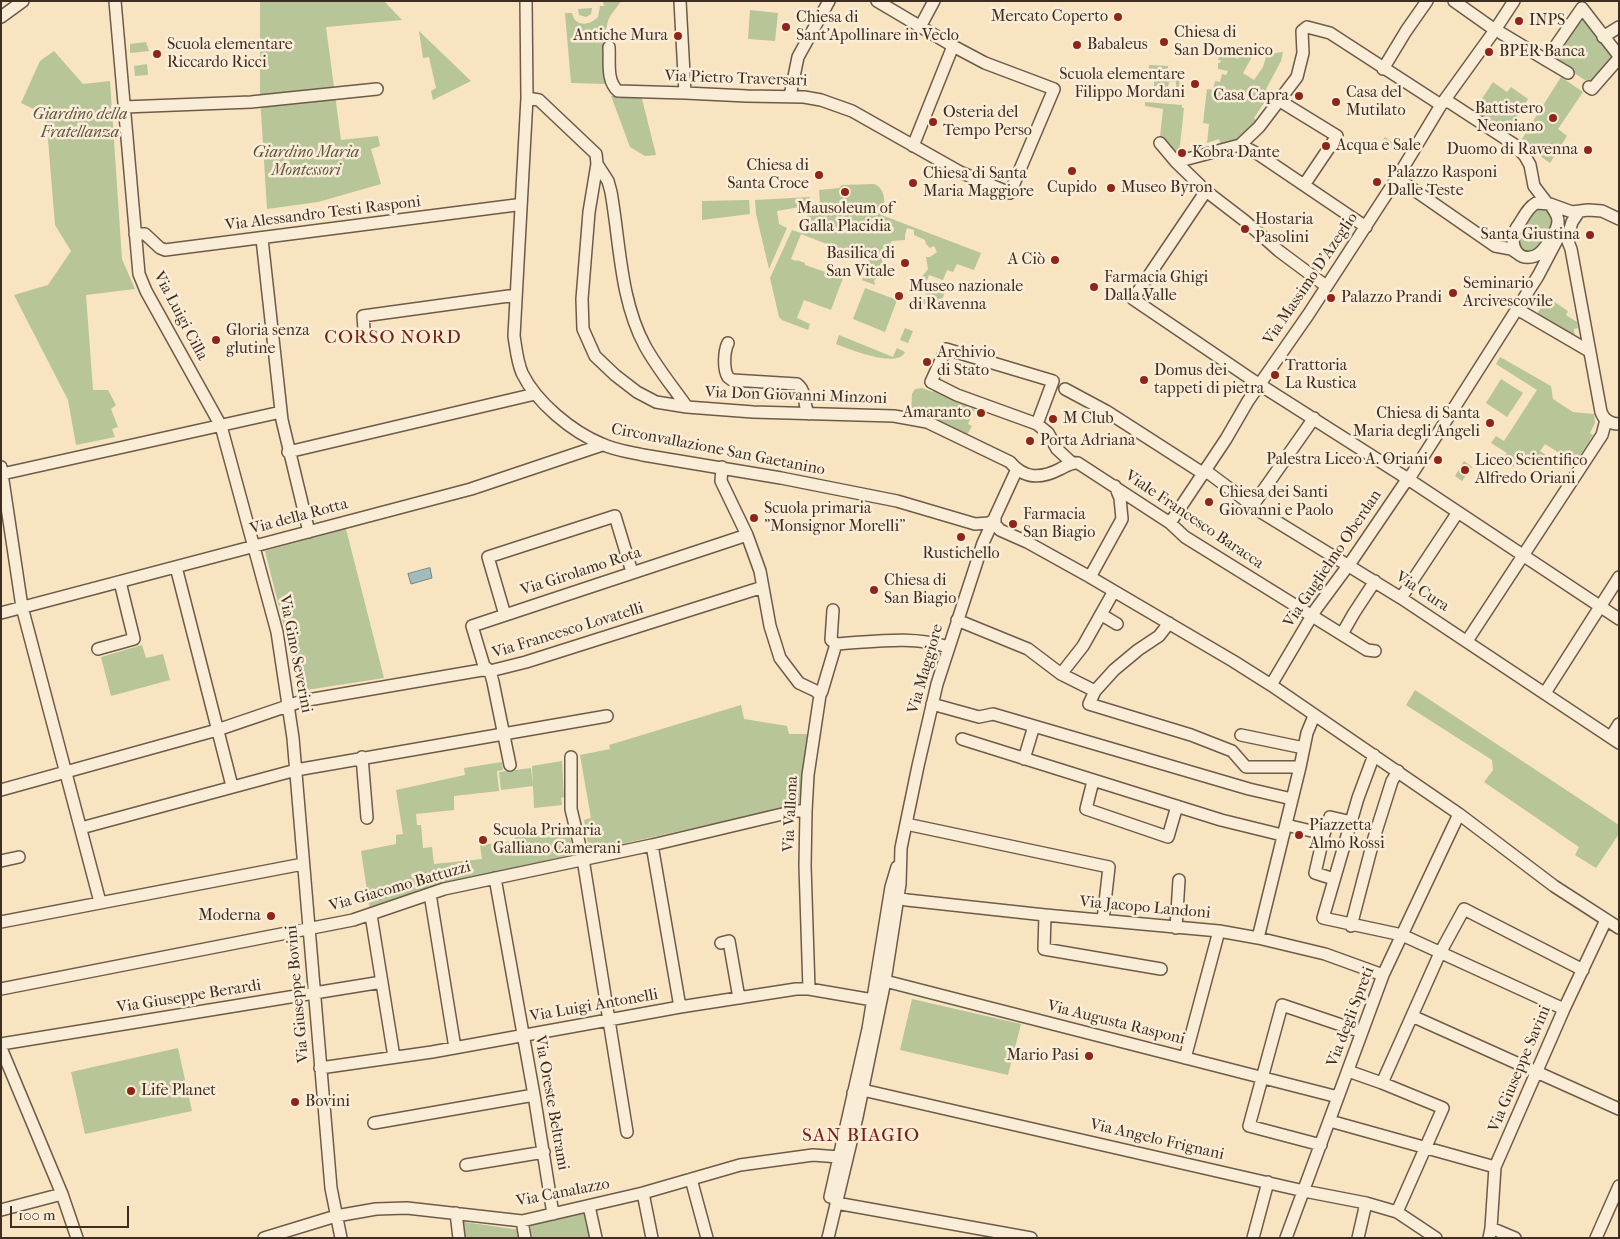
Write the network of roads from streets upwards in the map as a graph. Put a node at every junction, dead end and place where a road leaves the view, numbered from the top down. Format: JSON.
{"nodes":[{"id":1,"x":15,"y":1,"type":"edge"},
{"id":2,"x":23,"y":1,"type":"edge"},
{"id":3,"x":115,"y":1,"type":"edge"},
{"id":4,"x":526,"y":1,"type":"edge"},
{"id":5,"x":680,"y":1,"type":"edge"},
{"id":6,"x":829,"y":1,"type":"edge"},
{"id":7,"x":877,"y":1,"type":"edge"},
{"id":8,"x":934,"y":1,"type":"edge"},
{"id":9,"x":1427,"y":1,"type":"edge"},
{"id":10,"x":1454,"y":1,"type":"edge"},
{"id":11,"x":1514,"y":1,"type":"edge"},
{"id":12,"x":1580,"y":5,"type":"edge"},
{"id":13,"x":1,"y":7,"type":"edge"},
{"id":14,"x":1,"y":17,"type":"edge"},
{"id":15,"x":920,"y":27,"type":"junction"},
{"id":16,"x":1619,"y":27,"type":"edge"},
{"id":17,"x":1498,"y":32,"type":"junction"},
{"id":18,"x":1603,"y":37,"type":"junction"},
{"id":19,"x":952,"y":46,"type":"junction"},
{"id":20,"x":609,"y":47,"type":"dead end"},
{"id":21,"x":1619,"y":57,"type":"edge"},
{"id":22,"x":1546,"y":60,"type":"junction"},
{"id":23,"x":1383,"y":68,"type":"junction"},
{"id":24,"x":1568,"y":73,"type":"dead end"},
{"id":25,"x":1589,"y":87,"type":"dead end"},
{"id":26,"x":377,"y":89,"type":"dead end"},
{"id":27,"x":685,"y":93,"type":"junction"},
{"id":28,"x":790,"y":96,"type":"junction"},
{"id":29,"x":527,"y":98,"type":"junction"},
{"id":30,"x":1280,"y":101,"type":"junction"},
{"id":31,"x":1442,"y":103,"type":"junction"},
{"id":32,"x":124,"y":107,"type":"junction"},
{"id":33,"x":1160,"y":143,"type":"dead end"},
{"id":34,"x":1240,"y":145,"type":"junction"},
{"id":35,"x":913,"y":146,"type":"junction"},
{"id":36,"x":1176,"y":162,"type":"junction"},
{"id":37,"x":597,"y":164,"type":"junction"},
{"id":38,"x":1397,"y":178,"type":"junction"},
{"id":39,"x":1304,"y":185,"type":"junction"},
{"id":40,"x":1206,"y":191,"type":"junction"},
{"id":41,"x":1548,"y":204,"type":"junction"},
{"id":42,"x":520,"y":206,"type":"junction"},
{"id":43,"x":1578,"y":213,"type":"junction"},
{"id":44,"x":1619,"y":219,"type":"edge"},
{"id":45,"x":1366,"y":227,"type":"junction"},
{"id":46,"x":135,"y":234,"type":"junction"},
{"id":47,"x":262,"y":239,"type":"junction"},
{"id":48,"x":1558,"y":240,"type":"junction"},
{"id":49,"x":1517,"y":253,"type":"junction"},
{"id":50,"x":1326,"y":286,"type":"junction"},
{"id":51,"x":516,"y":295,"type":"junction"},
{"id":52,"x":1517,"y":309,"type":"junction"},
{"id":53,"x":364,"y":329,"type":"dead end"},
{"id":54,"x":728,"y":343,"type":"dead end"},
{"id":55,"x":1589,"y":351,"type":"junction"},
{"id":56,"x":1260,"y":384,"type":"junction"},
{"id":57,"x":1065,"y":389,"type":"dead end"},
{"id":58,"x":535,"y":394,"type":"junction"},
{"id":59,"x":687,"y":407,"type":"junction"},
{"id":60,"x":281,"y":412,"type":"junction"},
{"id":61,"x":808,"y":414,"type":"junction"},
{"id":62,"x":1314,"y":418,"type":"junction"},
{"id":63,"x":1606,"y":420,"type":"junction"},
{"id":64,"x":1037,"y":424,"type":"junction"},
{"id":65,"x":1619,"y":424,"type":"edge"},
{"id":66,"x":222,"y":426,"type":"junction"},
{"id":67,"x":602,"y":445,"type":"junction"},
{"id":68,"x":288,"y":452,"type":"junction"},
{"id":69,"x":1072,"y":463,"type":"junction"},
{"id":70,"x":722,"y":468,"type":"junction"},
{"id":71,"x":1016,"y":470,"type":"junction"},
{"id":72,"x":2,"y":471,"type":"edge"},
{"id":73,"x":1205,"y":472,"type":"junction"},
{"id":74,"x":1408,"y":479,"type":"junction"},
{"id":75,"x":1115,"y":486,"type":"junction"},
{"id":76,"x":1253,"y":505,"type":"junction"},
{"id":77,"x":1458,"y":512,"type":"junction"},
{"id":78,"x":995,"y":519,"type":"junction"},
{"id":79,"x":1170,"y":523,"type":"junction"},
{"id":80,"x":975,"y":524,"type":"junction"},
{"id":81,"x":1000,"y":530,"type":"junction"},
{"id":82,"x":309,"y":532,"type":"junction"},
{"id":83,"x":747,"y":535,"type":"junction"},
{"id":84,"x":983,"y":543,"type":"junction"},
{"id":85,"x":254,"y":546,"type":"junction"},
{"id":86,"x":1522,"y":556,"type":"junction"},
{"id":87,"x":1349,"y":565,"type":"junction"},
{"id":88,"x":176,"y":567,"type":"junction"},
{"id":89,"x":632,"y":572,"type":"junction"},
{"id":90,"x":1090,"y":577,"type":"junction"},
{"id":91,"x":1619,"y":577,"type":"edge"},
{"id":92,"x":1375,"y":581,"type":"junction"},
{"id":93,"x":120,"y":582,"type":"junction"},
{"id":94,"x":763,"y":587,"type":"junction"},
{"id":95,"x":1114,"y":591,"type":"junction"},
{"id":96,"x":1401,"y":598,"type":"junction"},
{"id":97,"x":1600,"y":606,"type":"junction"},
{"id":98,"x":22,"y":607,"type":"junction"},
{"id":99,"x":833,"y":610,"type":"dead end"},
{"id":100,"x":1,"y":613,"type":"edge"},
{"id":101,"x":505,"y":615,"type":"junction"},
{"id":102,"x":1102,"y":615,"type":"junction"},
{"id":103,"x":1313,"y":617,"type":"junction"},
{"id":104,"x":1619,"y":619,"type":"edge"},
{"id":105,"x":957,"y":620,"type":"junction"},
{"id":106,"x":1169,"y":623,"type":"junction"},
{"id":107,"x":1117,"y":624,"type":"dead end"},
{"id":108,"x":1342,"y":634,"type":"junction"},
{"id":109,"x":1467,"y":641,"type":"junction"},
{"id":110,"x":836,"y":644,"type":"junction"},
{"id":111,"x":948,"y":647,"type":"junction"},
{"id":112,"x":98,"y":649,"type":"dead end"},
{"id":113,"x":1375,"y":651,"type":"dead end"},
{"id":114,"x":490,"y":671,"type":"junction"},
{"id":115,"x":1062,"y":674,"type":"junction"},
{"id":116,"x":1270,"y":685,"type":"junction"},
{"id":117,"x":1095,"y":691,"type":"junction"},
{"id":118,"x":1544,"y":693,"type":"junction"},
{"id":119,"x":820,"y":695,"type":"junction"},
{"id":120,"x":289,"y":704,"type":"junction"},
{"id":121,"x":932,"y":704,"type":"junction"},
{"id":122,"x":607,"y":716,"type":"dead end"},
{"id":123,"x":1314,"y":716,"type":"junction"},
{"id":124,"x":1619,"y":724,"type":"edge"},
{"id":125,"x":1034,"y":726,"type":"junction"},
{"id":126,"x":217,"y":730,"type":"junction"},
{"id":127,"x":503,"y":733,"type":"junction"},
{"id":128,"x":1242,"y":735,"type":"dead end"},
{"id":129,"x":962,"y":739,"type":"dead end"},
{"id":130,"x":1615,"y":740,"type":"edge"},
{"id":131,"x":1304,"y":748,"type":"junction"},
{"id":132,"x":1374,"y":755,"type":"junction"},
{"id":133,"x":362,"y":757,"type":"junction"},
{"id":134,"x":571,"y":757,"type":"dead end"},
{"id":135,"x":1024,"y":759,"type":"junction"},
{"id":136,"x":510,"y":765,"type":"dead end"},
{"id":137,"x":1300,"y":767,"type":"junction"},
{"id":138,"x":296,"y":770,"type":"junction"},
{"id":139,"x":1398,"y":771,"type":"junction"},
{"id":140,"x":66,"y":773,"type":"junction"},
{"id":141,"x":1093,"y":780,"type":"junction"},
{"id":142,"x":232,"y":786,"type":"junction"},
{"id":143,"x":1,"y":790,"type":"edge"},
{"id":144,"x":1292,"y":799,"type":"junction"},
{"id":145,"x":1177,"y":806,"type":"junction"},
{"id":146,"x":806,"y":811,"type":"junction"},
{"id":147,"x":1459,"y":814,"type":"junction"},
{"id":148,"x":367,"y":818,"type":"dead end"},
{"id":149,"x":1352,"y":822,"type":"junction"},
{"id":150,"x":906,"y":824,"type":"junction"},
{"id":151,"x":81,"y":828,"type":"junction"},
{"id":152,"x":1284,"y":830,"type":"junction"},
{"id":153,"x":1324,"y":834,"type":"junction"},
{"id":154,"x":652,"y":845,"type":"junction"},
{"id":155,"x":19,"y":857,"type":"dead end"},
{"id":156,"x":583,"y":859,"type":"junction"},
{"id":157,"x":1,"y":861,"type":"edge"},
{"id":158,"x":303,"y":864,"type":"junction"},
{"id":159,"x":495,"y":878,"type":"junction"},
{"id":160,"x":1334,"y":879,"type":"junction"},
{"id":161,"x":1179,"y":880,"type":"dead end"},
{"id":162,"x":430,"y":894,"type":"junction"},
{"id":163,"x":894,"y":896,"type":"junction"},
{"id":164,"x":100,"y":902,"type":"junction"},
{"id":165,"x":371,"y":915,"type":"junction"},
{"id":166,"x":1045,"y":915,"type":"junction"},
{"id":167,"x":1103,"y":920,"type":"junction"},
{"id":168,"x":1606,"y":920,"type":"junction"},
{"id":169,"x":1,"y":922,"type":"edge"},
{"id":170,"x":1352,"y":926,"type":"junction"},
{"id":171,"x":309,"y":928,"type":"junction"},
{"id":172,"x":1176,"y":928,"type":"junction"},
{"id":173,"x":1619,"y":928,"type":"edge"},
{"id":174,"x":1219,"y":931,"type":"junction"},
{"id":175,"x":1402,"y":936,"type":"junction"},
{"id":176,"x":1258,"y":938,"type":"junction"},
{"id":177,"x":721,"y":943,"type":"dead end"},
{"id":178,"x":1440,"y":953,"type":"junction"},
{"id":179,"x":1161,"y":969,"type":"dead end"},
{"id":180,"x":1583,"y":970,"type":"junction"},
{"id":181,"x":1383,"y":975,"type":"junction"},
{"id":182,"x":382,"y":982,"type":"junction"},
{"id":183,"x":880,"y":983,"type":"junction"},
{"id":184,"x":1,"y":989,"type":"edge"},
{"id":185,"x":809,"y":989,"type":"junction"},
{"id":186,"x":314,"y":994,"type":"junction"},
{"id":187,"x":739,"y":998,"type":"junction"},
{"id":188,"x":873,"y":1000,"type":"junction"},
{"id":189,"x":680,"y":1007,"type":"junction"},
{"id":190,"x":1564,"y":1009,"type":"junction"},
{"id":191,"x":1412,"y":1016,"type":"junction"},
{"id":192,"x":608,"y":1020,"type":"junction"},
{"id":193,"x":1362,"y":1032,"type":"junction"},
{"id":194,"x":524,"y":1035,"type":"junction"},
{"id":195,"x":874,"y":1040,"type":"junction"},
{"id":196,"x":1,"y":1044,"type":"edge"},
{"id":197,"x":1,"y":1048,"type":"edge"},
{"id":198,"x":455,"y":1048,"type":"junction"},
{"id":199,"x":394,"y":1057,"type":"junction"},
{"id":200,"x":1185,"y":1058,"type":"junction"},
{"id":201,"x":4,"y":1065,"type":"edge"},
{"id":202,"x":320,"y":1068,"type":"junction"},
{"id":203,"x":1348,"y":1071,"type":"junction"},
{"id":204,"x":1538,"y":1072,"type":"junction"},
{"id":205,"x":1261,"y":1077,"type":"junction"},
{"id":206,"x":1382,"y":1082,"type":"junction"},
{"id":207,"x":858,"y":1091,"type":"junction"},
{"id":208,"x":534,"y":1095,"type":"junction"},
{"id":209,"x":1338,"y":1097,"type":"junction"},
{"id":210,"x":1619,"y":1109,"type":"edge"},
{"id":211,"x":1330,"y":1121,"type":"junction"},
{"id":212,"x":374,"y":1123,"type":"dead end"},
{"id":213,"x":627,"y":1132,"type":"dead end"},
{"id":214,"x":1321,"y":1145,"type":"junction"},
{"id":215,"x":1426,"y":1149,"type":"junction"},
{"id":216,"x":544,"y":1152,"type":"junction"},
{"id":217,"x":843,"y":1158,"type":"junction"},
{"id":218,"x":466,"y":1166,"type":"dead end"},
{"id":219,"x":1495,"y":1167,"type":"junction"},
{"id":220,"x":691,"y":1179,"type":"junction"},
{"id":221,"x":1268,"y":1182,"type":"junction"},
{"id":222,"x":1619,"y":1186,"type":"edge"},
{"id":223,"x":1304,"y":1191,"type":"junction"},
{"id":224,"x":643,"y":1193,"type":"junction"},
{"id":225,"x":62,"y":1194,"type":"junction"},
{"id":226,"x":836,"y":1203,"type":"junction"},
{"id":227,"x":1366,"y":1203,"type":"junction"},
{"id":228,"x":589,"y":1206,"type":"junction"},
{"id":229,"x":67,"y":1207,"type":"junction"},
{"id":230,"x":1,"y":1210,"type":"edge"},
{"id":231,"x":1397,"y":1212,"type":"junction"},
{"id":232,"x":456,"y":1213,"type":"junction"},
{"id":233,"x":553,"y":1214,"type":"junction"},
{"id":234,"x":336,"y":1216,"type":"junction"},
{"id":235,"x":522,"y":1221,"type":"junction"},
{"id":236,"x":1490,"y":1233,"type":"edge"},
{"id":237,"x":77,"y":1238,"type":"edge"},
{"id":238,"x":84,"y":1238,"type":"edge"},
{"id":239,"x":264,"y":1238,"type":"edge"},
{"id":240,"x":341,"y":1238,"type":"edge"},
{"id":241,"x":459,"y":1238,"type":"edge"},
{"id":242,"x":525,"y":1238,"type":"edge"},
{"id":243,"x":596,"y":1238,"type":"edge"},
{"id":244,"x":652,"y":1238,"type":"edge"},
{"id":245,"x":707,"y":1238,"type":"edge"},
{"id":246,"x":820,"y":1238,"type":"edge"},
{"id":247,"x":828,"y":1238,"type":"edge"},
{"id":248,"x":1031,"y":1238,"type":"edge"},
{"id":249,"x":1253,"y":1238,"type":"edge"},
{"id":250,"x":1286,"y":1238,"type":"edge"},
{"id":251,"x":1358,"y":1238,"type":"edge"},
{"id":252,"x":1436,"y":1238,"type":"edge"},
{"id":253,"x":1515,"y":1238,"type":"edge"},
{"id":254,"x":1596,"y":1238,"type":"edge"}],
"edges":[{"from":1,"to":13,"type":"street"},
{"from":2,"to":14,"type":"street"},
{"from":3,"to":32,"type":"street","name":"Via Luigi Cilla"},
{"from":4,"to":29,"type":"street","name":"Circonvallazione San Gaetanino"},
{"from":5,"to":27,"type":"street"},
{"from":6,"to":28,"type":"street"},
{"from":7,"to":15,"type":"street"},
{"from":8,"to":15,"type":"street"},
{"from":9,"to":23,"type":"street"},
{"from":10,"to":17,"type":"street"},
{"from":11,"to":17,"type":"street","name":"Via Massimo D'Azeglio"},
{"from":12,"to":18,"type":"street"},
{"from":12,"to":22,"type":"street"},
{"from":15,"to":19,"type":"street"},
{"from":16,"to":18,"type":"street"},
{"from":17,"to":22,"type":"street"},
{"from":17,"to":31,"type":"street","name":"Via Massimo D'Azeglio"},
{"from":18,"to":21,"type":"street"},
{"from":19,"to":35,"type":"street"},
{"from":19,"to":35,"type":"street","name":"Via Pietro Traversari"},
{"from":20,"to":27,"type":"street","name":"Via Pietro Traversari"},
{"from":21,"to":25,"type":"street"},
{"from":22,"to":24,"type":"street"},
{"from":23,"to":30,"type":"street"},
{"from":23,"to":31,"type":"street"},
{"from":26,"to":32,"type":"street"},
{"from":27,"to":28,"type":"street","name":"Via Pietro Traversari"},
{"from":28,"to":35,"type":"street","name":"Via Pietro Traversari"},
{"from":29,"to":37,"type":"street","name":"Via Don Giovanni Minzoni"},
{"from":29,"to":42,"type":"street","name":"Circonvallazione San Gaetanino"},
{"from":30,"to":34,"type":"street"},
{"from":30,"to":39,"type":"street"},
{"from":31,"to":38,"type":"street","name":"Via Massimo D'Azeglio"},
{"from":31,"to":41,"type":"street"},
{"from":32,"to":46,"type":"street","name":"Via Luigi Cilla"},
{"from":33,"to":36,"type":"street"},
{"from":34,"to":36,"type":"street"},
{"from":34,"to":39,"type":"street"},
{"from":36,"to":40,"type":"street"},
{"from":37,"to":59,"type":"street","name":"Via Don Giovanni Minzoni"},
{"from":37,"to":59,"type":"street"},
{"from":38,"to":45,"type":"street","name":"Via Massimo D'Azeglio"},
{"from":38,"to":49,"type":"street"},
{"from":39,"to":45,"type":"street"},
{"from":40,"to":50,"type":"street"},
{"from":40,"to":56,"type":"street"},
{"from":41,"to":43,"type":"street"},
{"from":41,"to":48,"type":"street"},
{"from":41,"to":49,"type":"street"},
{"from":42,"to":47,"type":"street","name":"Via Alessandro Testi Rasponi"},
{"from":42,"to":51,"type":"street","name":"Circonvallazione San Gaetanino"},
{"from":43,"to":44,"type":"street"},
{"from":43,"to":48,"type":"street"},
{"from":45,"to":50,"type":"street","name":"Via Massimo D'Azeglio"},
{"from":46,"to":47,"type":"street","name":"Via Alessandro Testi Rasponi"},
{"from":46,"to":66,"type":"street","name":"Via Luigi Cilla"},
{"from":47,"to":60,"type":"street"},
{"from":48,"to":49,"type":"street"},
{"from":48,"to":52,"type":"street","name":"Via Guglielmo Oberdan"},
{"from":48,"to":55,"type":"street"},
{"from":50,"to":56,"type":"street","name":"Via Massimo D'Azeglio"},
{"from":51,"to":53,"type":"street"},
{"from":51,"to":58,"type":"street","name":"Circonvallazione San Gaetanino"},
{"from":52,"to":55,"type":"street"},
{"from":52,"to":74,"type":"street","name":"Via Guglielmo Oberdan"},
{"from":54,"to":61,"type":"street"},
{"from":55,"to":63,"type":"street"},
{"from":56,"to":62,"type":"street"},
{"from":56,"to":73,"type":"street","name":"Via Massimo D'Azeglio"},
{"from":57,"to":73,"type":"street","name":"Via Cura"},
{"from":58,"to":67,"type":"street","name":"Circonvallazione San Gaetanino"},
{"from":58,"to":68,"type":"street"},
{"from":59,"to":61,"type":"street","name":"Via Don Giovanni Minzoni"},
{"from":60,"to":66,"type":"street"},
{"from":60,"to":68,"type":"street"},
{"from":61,"to":71,"type":"street","name":"Via Don Giovanni Minzoni"},
{"from":62,"to":74,"type":"street"},
{"from":62,"to":76,"type":"street"},
{"from":63,"to":65,"type":"street"},
{"from":63,"to":86,"type":"street"},
{"from":64,"to":64,"type":"street"},
{"from":64,"to":69,"type":"street"},
{"from":66,"to":72,"type":"street"},
{"from":66,"to":85,"type":"street","name":"Via Luigi Cilla"},
{"from":67,"to":70,"type":"street","name":"Circonvallazione San Gaetanino"},
{"from":67,"to":82,"type":"street","name":"Via della Rotta"},
{"from":68,"to":82,"type":"street"},
{"from":69,"to":71,"type":"street"},
{"from":69,"to":75,"type":"street","name":"Viale Francesco Baracca"},
{"from":70,"to":80,"type":"street","name":"Circonvallazione San Gaetanino"},
{"from":70,"to":83,"type":"street"},
{"from":71,"to":78,"type":"street","name":"Via Maggiore"},
{"from":72,"to":98,"type":"street"},
{"from":73,"to":76,"type":"street","name":"Via Cura"},
{"from":73,"to":79,"type":"street","name":"Via Massimo D'Azeglio"},
{"from":74,"to":77,"type":"street"},
{"from":74,"to":87,"type":"street","name":"Via Guglielmo Oberdan"},
{"from":75,"to":79,"type":"street","name":"Viale Francesco Baracca"},
{"from":75,"to":90,"type":"street"},
{"from":76,"to":87,"type":"street","name":"Via Cura"},
{"from":77,"to":86,"type":"street"},
{"from":77,"to":96,"type":"street"},
{"from":78,"to":80,"type":"street"},
{"from":78,"to":81,"type":"street"},
{"from":78,"to":84,"type":"street","name":"Via Maggiore"},
{"from":79,"to":103,"type":"street","name":"Viale Francesco Baracca"},
{"from":80,"to":84,"type":"street"},
{"from":81,"to":84,"type":"street"},
{"from":81,"to":90,"type":"street"},
{"from":82,"to":85,"type":"street","name":"Via della Rotta"},
{"from":83,"to":89,"type":"street","name":"Via Girolamo Rota"},
{"from":83,"to":94,"type":"street"},
{"from":84,"to":105,"type":"street","name":"Via Maggiore"},
{"from":85,"to":88,"type":"street","name":"Via della Rotta"},
{"from":85,"to":120,"type":"street","name":"Via Gino Severini"},
{"from":86,"to":97,"type":"street"},
{"from":86,"to":109,"type":"street"},
{"from":87,"to":92,"type":"street","name":"Via Cura"},
{"from":87,"to":103,"type":"street","name":"Via Guglielmo Oberdan"},
{"from":88,"to":93,"type":"street","name":"Via della Rotta"},
{"from":88,"to":126,"type":"street"},
{"from":89,"to":101,"type":"street","name":"Via Girolamo Rota"},
{"from":89,"to":101,"type":"street"},
{"from":90,"to":95,"type":"street"},
{"from":91,"to":97,"type":"street"},
{"from":92,"to":96,"type":"street","name":"Via Cura"},
{"from":92,"to":108,"type":"street"},
{"from":93,"to":98,"type":"street","name":"Via della Rotta"},
{"from":93,"to":112,"type":"street"},
{"from":94,"to":114,"type":"street","name":"Via Francesco Lovatelli"},
{"from":94,"to":119,"type":"street"},
{"from":95,"to":102,"type":"street"},
{"from":95,"to":106,"type":"street"},
{"from":96,"to":109,"type":"street","name":"Via Cura"},
{"from":97,"to":104,"type":"street"},
{"from":97,"to":118,"type":"street"},
{"from":98,"to":100,"type":"street","name":"Via della Rotta"},
{"from":98,"to":140,"type":"street"},
{"from":99,"to":110,"type":"street"},
{"from":101,"to":114,"type":"street","name":"Via Girolamo Rota"},
{"from":102,"to":107,"type":"street"},
{"from":102,"to":115,"type":"street"},
{"from":103,"to":108,"type":"street","name":"Viale Francesco Baracca"},
{"from":103,"to":116,"type":"street","name":"Via Guglielmo Oberdan"},
{"from":105,"to":111,"type":"street","name":"Via Maggiore"},
{"from":105,"to":115,"type":"street"},
{"from":106,"to":116,"type":"street"},
{"from":106,"to":117,"type":"street"},
{"from":108,"to":113,"type":"street","name":"Viale Francesco Baracca"},
{"from":109,"to":118,"type":"street","name":"Via Cura"},
{"from":110,"to":111,"type":"street"},
{"from":110,"to":119,"type":"street","name":"Via Vallona"},
{"from":111,"to":121,"type":"street","name":"Via Maggiore"},
{"from":114,"to":120,"type":"street","name":"Via Francesco Lovatelli"},
{"from":114,"to":127,"type":"street"},
{"from":115,"to":117,"type":"street"},
{"from":116,"to":123,"type":"street"},
{"from":117,"to":137,"type":"street"},
{"from":118,"to":130,"type":"street","name":"Via Cura"},
{"from":119,"to":146,"type":"street","name":"Via Vallona"},
{"from":120,"to":126,"type":"street","name":"Via Francesco Lovatelli"},
{"from":120,"to":138,"type":"street","name":"Via Gino Severini"},
{"from":121,"to":125,"type":"street"},
{"from":121,"to":150,"type":"street","name":"Via Maggiore"},
{"from":122,"to":127,"type":"street"},
{"from":123,"to":131,"type":"street"},
{"from":123,"to":132,"type":"street"},
{"from":124,"to":130,"type":"street"},
{"from":125,"to":135,"type":"street"},
{"from":125,"to":144,"type":"street"},
{"from":126,"to":140,"type":"street","name":"Via Francesco Lovatelli"},
{"from":126,"to":142,"type":"street"},
{"from":127,"to":133,"type":"street"},
{"from":127,"to":136,"type":"street"},
{"from":128,"to":131,"type":"street"},
{"from":129,"to":135,"type":"street"},
{"from":131,"to":137,"type":"street"},
{"from":132,"to":139,"type":"street"},
{"from":132,"to":149,"type":"street"},
{"from":133,"to":138,"type":"street"},
{"from":133,"to":148,"type":"street"},
{"from":134,"to":156,"type":"street"},
{"from":135,"to":141,"type":"street"},
{"from":137,"to":144,"type":"street"},
{"from":138,"to":142,"type":"street"},
{"from":138,"to":158,"type":"street","name":"Via Giuseppe Bovini"},
{"from":139,"to":147,"type":"street"},
{"from":139,"to":170,"type":"street"},
{"from":140,"to":143,"type":"street","name":"Via Francesco Lovatelli"},
{"from":140,"to":151,"type":"street"},
{"from":141,"to":145,"type":"street"},
{"from":141,"to":145,"type":"street"},
{"from":142,"to":151,"type":"street"},
{"from":144,"to":152,"type":"street"},
{"from":145,"to":152,"type":"street"},
{"from":146,"to":154,"type":"street","name":"Via Giacomo Battuzzi"},
{"from":146,"to":185,"type":"street","name":"Via Vallona"},
{"from":147,"to":168,"type":"street"},
{"from":147,"to":175,"type":"street","name":"Via degli Spreti"},
{"from":149,"to":153,"type":"street"},
{"from":149,"to":160,"type":"street"},
{"from":150,"to":163,"type":"street","name":"Via Maggiore"},
{"from":150,"to":167,"type":"street"},
{"from":151,"to":164,"type":"street"},
{"from":152,"to":153,"type":"street"},
{"from":152,"to":176,"type":"street"},
{"from":153,"to":160,"type":"street"},
{"from":154,"to":156,"type":"street","name":"Via Giacomo Battuzzi"},
{"from":154,"to":189,"type":"street"},
{"from":155,"to":157,"type":"street"},
{"from":156,"to":159,"type":"street","name":"Via Giacomo Battuzzi"},
{"from":156,"to":192,"type":"street"},
{"from":158,"to":164,"type":"street"},
{"from":158,"to":171,"type":"street","name":"Via Giuseppe Bovini"},
{"from":159,"to":162,"type":"street","name":"Via Giacomo Battuzzi"},
{"from":159,"to":194,"type":"street","name":"Via Oreste Beltrami"},
{"from":160,"to":170,"type":"street"},
{"from":161,"to":172,"type":"street"},
{"from":162,"to":165,"type":"street","name":"Via Giacomo Battuzzi"},
{"from":162,"to":198,"type":"street"},
{"from":163,"to":166,"type":"street","name":"Via Jacopo Landoni"},
{"from":163,"to":183,"type":"street","name":"Via Maggiore"},
{"from":164,"to":169,"type":"street"},
{"from":165,"to":171,"type":"street","name":"Via Giacomo Battuzzi"},
{"from":165,"to":182,"type":"street"},
{"from":166,"to":167,"type":"street","name":"Via Jacopo Landoni"},
{"from":166,"to":179,"type":"street"},
{"from":167,"to":172,"type":"street","name":"Via Jacopo Landoni"},
{"from":168,"to":173,"type":"street"},
{"from":168,"to":180,"type":"street","name":"Via Giuseppe Savini"},
{"from":170,"to":175,"type":"street"},
{"from":171,"to":184,"type":"street","name":"Via Giacomo Battuzzi"},
{"from":171,"to":186,"type":"street","name":"Via Giuseppe Bovini"},
{"from":172,"to":174,"type":"street","name":"Via Jacopo Landoni"},
{"from":174,"to":176,"type":"street","name":"Via Jacopo Landoni"},
{"from":174,"to":200,"type":"street"},
{"from":175,"to":178,"type":"street"},
{"from":175,"to":181,"type":"street","name":"Via degli Spreti"},
{"from":176,"to":181,"type":"street","name":"Via Jacopo Landoni"},
{"from":177,"to":187,"type":"street"},
{"from":178,"to":180,"type":"street"},
{"from":178,"to":190,"type":"street"},
{"from":178,"to":191,"type":"street"},
{"from":180,"to":190,"type":"street","name":"Via Giuseppe Savini"},
{"from":181,"to":193,"type":"street","name":"Via degli Spreti"},
{"from":182,"to":186,"type":"street","name":"Via Giuseppe Berardi"},
{"from":182,"to":199,"type":"street"},
{"from":183,"to":188,"type":"street","name":"Via Maggiore"},
{"from":183,"to":195,"type":"street","name":"Via Maggiore"},
{"from":183,"to":200,"type":"street","name":"Via Augusta Rasponi"},
{"from":185,"to":187,"type":"street","name":"Via Luigi Antonelli"},
{"from":185,"to":188,"type":"street","name":"Via Luigi Antonelli"},
{"from":186,"to":196,"type":"street","name":"Via Giuseppe Berardi"},
{"from":186,"to":202,"type":"street","name":"Via Giuseppe Bovini"},
{"from":187,"to":189,"type":"street","name":"Via Luigi Antonelli"},
{"from":188,"to":195,"type":"street"},
{"from":188,"to":207,"type":"street","name":"Via Maggiore"},
{"from":189,"to":192,"type":"street","name":"Via Luigi Antonelli"},
{"from":190,"to":204,"type":"street","name":"Via Giuseppe Savini"},
{"from":191,"to":204,"type":"street"},
{"from":191,"to":206,"type":"street"},
{"from":192,"to":194,"type":"street","name":"Via Luigi Antonelli"},
{"from":192,"to":213,"type":"street"},
{"from":193,"to":203,"type":"street","name":"Via degli Spreti"},
{"from":193,"to":205,"type":"street"},
{"from":194,"to":198,"type":"street","name":"Via Luigi Antonelli"},
{"from":194,"to":208,"type":"street","name":"Via Oreste Beltrami"},
{"from":195,"to":207,"type":"street","name":"Via Maggiore"},
{"from":197,"to":201,"type":"street"},
{"from":198,"to":199,"type":"street","name":"Via Luigi Antonelli"},
{"from":199,"to":202,"type":"street","name":"Via Luigi Antonelli"},
{"from":200,"to":205,"type":"street","name":"Via Augusta Rasponi"},
{"from":201,"to":225,"type":"street"},
{"from":202,"to":234,"type":"street","name":"Via Giuseppe Bovini"},
{"from":203,"to":206,"type":"street"},
{"from":203,"to":209,"type":"street","name":"Via degli Spreti"},
{"from":204,"to":210,"type":"street"},
{"from":204,"to":219,"type":"street","name":"Via Giuseppe Savini"},
{"from":205,"to":209,"type":"street","name":"Via Augusta Rasponi"},
{"from":205,"to":214,"type":"street"},
{"from":206,"to":215,"type":"street"},
{"from":207,"to":217,"type":"street","name":"Via Maggiore"},
{"from":207,"to":217,"type":"street","name":"Via Maggiore"},
{"from":207,"to":221,"type":"street","name":"Via Angelo Frignani"},
{"from":208,"to":212,"type":"street"},
{"from":208,"to":216,"type":"street","name":"Via Oreste Beltrami"},
{"from":209,"to":211,"type":"street","name":"Via degli Spreti"},
{"from":211,"to":214,"type":"street","name":"Via degli Spreti"},
{"from":211,"to":215,"type":"street"},
{"from":214,"to":223,"type":"street","name":"Via degli Spreti"},
{"from":215,"to":219,"type":"street"},
{"from":215,"to":231,"type":"street"},
{"from":216,"to":218,"type":"street"},
{"from":216,"to":233,"type":"street","name":"Via Oreste Beltrami"},
{"from":217,"to":220,"type":"street","name":"Via Canalazzo"},
{"from":217,"to":226,"type":"street"},
{"from":217,"to":246,"type":"street"},
{"from":219,"to":236,"type":"street","name":"Via Giuseppe Savini"},
{"from":220,"to":224,"type":"street","name":"Via Canalazzo"},
{"from":220,"to":245,"type":"street"},
{"from":221,"to":223,"type":"street","name":"Via Angelo Frignani"},
{"from":221,"to":249,"type":"street"},
{"from":222,"to":254,"type":"street"},
{"from":223,"to":227,"type":"street","name":"Via Angelo Frignani"},
{"from":223,"to":250,"type":"street","name":"Via degli Spreti"},
{"from":224,"to":228,"type":"street","name":"Via Canalazzo"},
{"from":224,"to":244,"type":"street"},
{"from":225,"to":229,"type":"street"},
{"from":225,"to":230,"type":"street"},
{"from":226,"to":247,"type":"street"},
{"from":226,"to":248,"type":"street"},
{"from":227,"to":231,"type":"street","name":"Via Angelo Frignani"},
{"from":227,"to":251,"type":"street"},
{"from":228,"to":233,"type":"street","name":"Via Canalazzo"},
{"from":228,"to":243,"type":"street"},
{"from":229,"to":237,"type":"street"},
{"from":229,"to":238,"type":"street"},
{"from":231,"to":252,"type":"street","name":"Via Angelo Frignani"},
{"from":232,"to":234,"type":"street","name":"Via Canalazzo"},
{"from":232,"to":235,"type":"street","name":"Via Canalazzo"},
{"from":232,"to":241,"type":"street"},
{"from":233,"to":235,"type":"street","name":"Via Canalazzo"},
{"from":234,"to":239,"type":"street","name":"Via Canalazzo"},
{"from":234,"to":240,"type":"street","name":"Via Giuseppe Bovini"},
{"from":235,"to":242,"type":"street"},
{"from":236,"to":253,"type":"street"}]}
